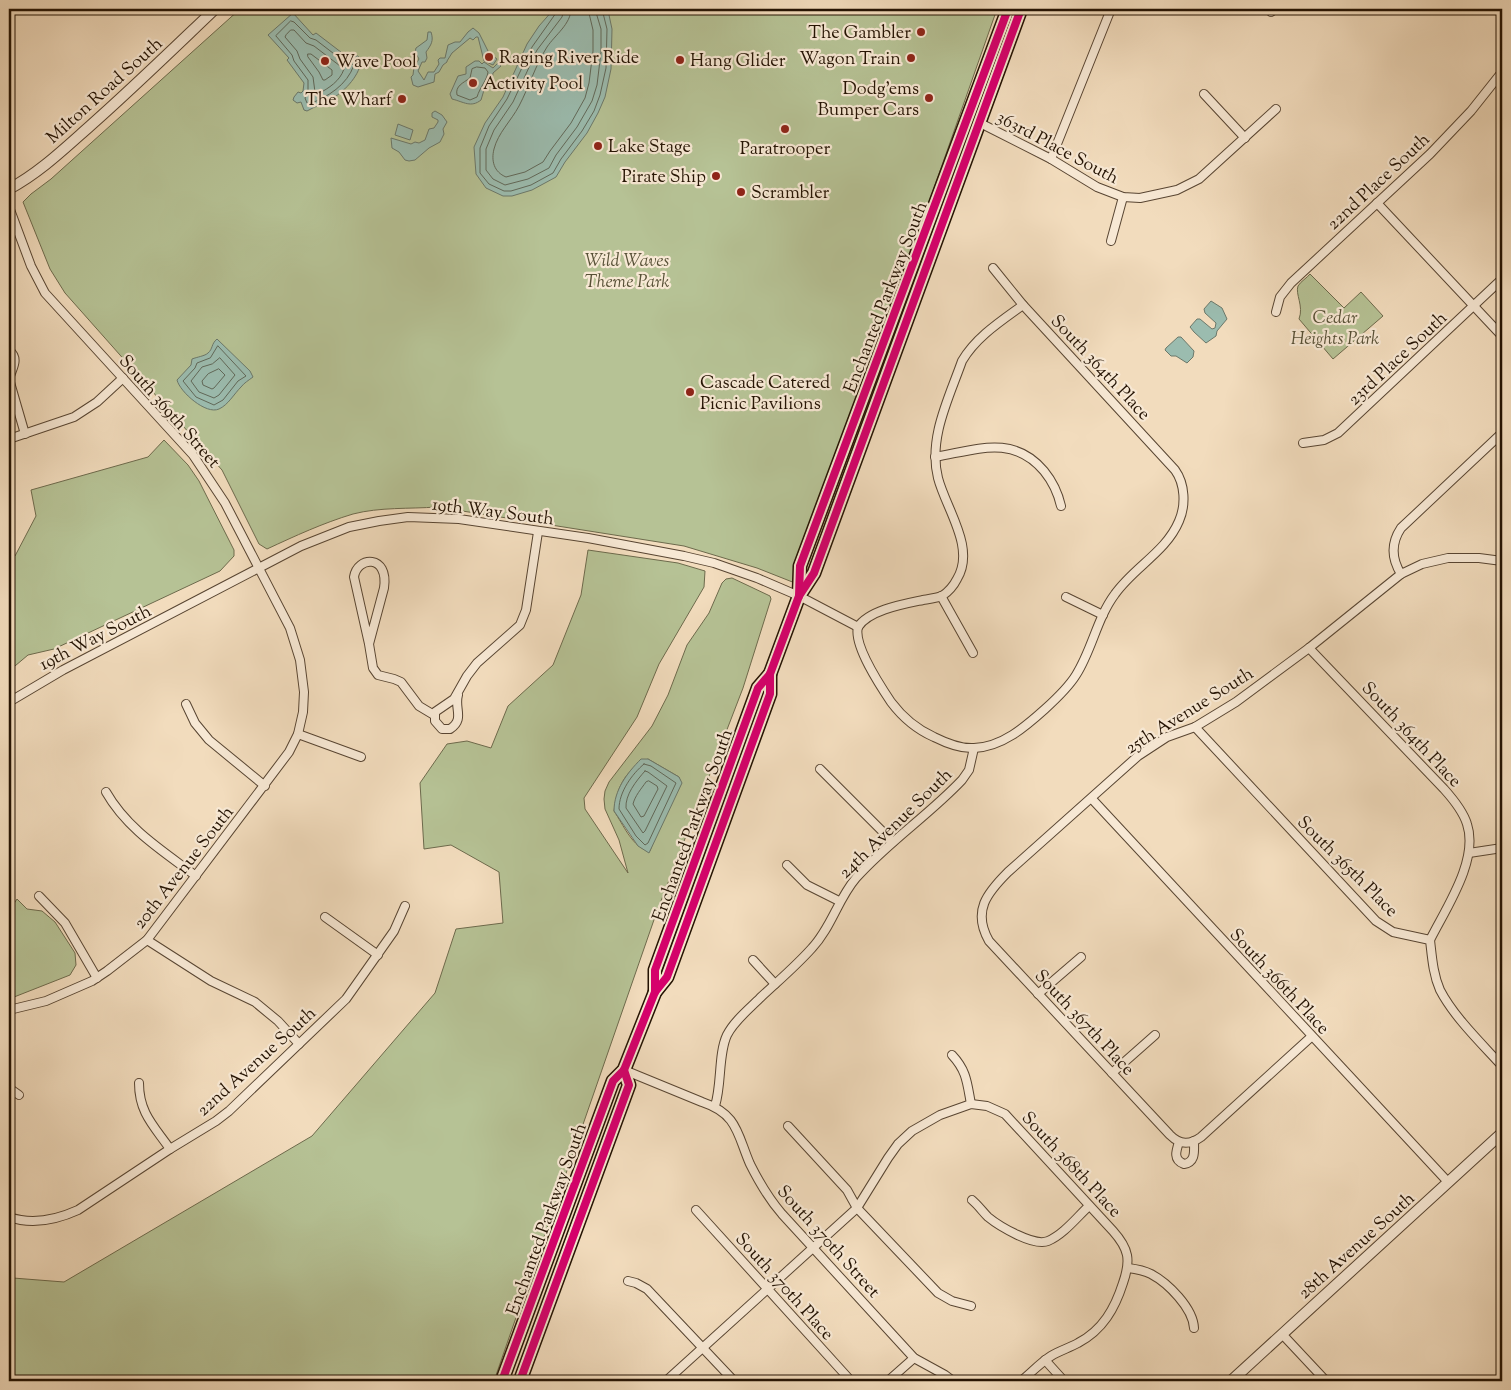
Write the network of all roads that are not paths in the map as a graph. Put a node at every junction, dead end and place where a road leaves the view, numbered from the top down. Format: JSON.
{"nodes":[{"id":1,"x":216,"y":9,"type":"edge"},
{"id":2,"x":1008,"y":9,"type":"edge"},
{"id":3,"x":1021,"y":9,"type":"edge"},
{"id":4,"x":1111,"y":9,"type":"edge"},
{"id":5,"x":988,"y":62,"type":"junction"},
{"id":6,"x":1502,"y":72,"type":"edge"},
{"id":7,"x":1204,"y":94,"type":"dead end"},
{"id":8,"x":1276,"y":109,"type":"dead end"},
{"id":9,"x":980,"y":123,"type":"junction"},
{"id":10,"x":1245,"y":138,"type":"junction"},
{"id":11,"x":1051,"y":159,"type":"junction"},
{"id":12,"x":9,"y":190,"type":"edge"},
{"id":13,"x":1123,"y":197,"type":"junction"},
{"id":14,"x":1377,"y":203,"type":"junction"},
{"id":15,"x":9,"y":207,"type":"edge"},
{"id":16,"x":1111,"y":241,"type":"dead end"},
{"id":17,"x":993,"y":268,"type":"dead end"},
{"id":18,"x":1502,"y":279,"type":"edge"},
{"id":19,"x":1023,"y":305,"type":"junction"},
{"id":20,"x":1474,"y":306,"type":"junction"},
{"id":21,"x":1276,"y":312,"type":"dead end"},
{"id":22,"x":1502,"y":336,"type":"edge"},
{"id":23,"x":9,"y":350,"type":"edge"},
{"id":24,"x":123,"y":378,"type":"junction"},
{"id":25,"x":9,"y":379,"type":"edge"},
{"id":26,"x":1502,"y":433,"type":"edge"},
{"id":27,"x":25,"y":434,"type":"junction"},
{"id":28,"x":9,"y":440,"type":"edge"},
{"id":29,"x":1303,"y":443,"type":"dead end"},
{"id":30,"x":935,"y":457,"type":"junction"},
{"id":31,"x":1061,"y":506,"type":"dead end"},
{"id":32,"x":538,"y":532,"type":"junction"},
{"id":33,"x":1502,"y":561,"type":"edge"},
{"id":34,"x":259,"y":568,"type":"junction"},
{"id":35,"x":1401,"y":574,"type":"junction"},
{"id":36,"x":799,"y":596,"type":"junction"},
{"id":37,"x":941,"y":596,"type":"junction"},
{"id":38,"x":1066,"y":597,"type":"dead end"},
{"id":39,"x":1103,"y":615,"type":"junction"},
{"id":40,"x":858,"y":627,"type":"junction"},
{"id":41,"x":369,"y":644,"type":"junction"},
{"id":42,"x":1309,"y":648,"type":"junction"},
{"id":43,"x":973,"y":653,"type":"dead end"},
{"id":44,"x":458,"y":695,"type":"junction"},
{"id":45,"x":9,"y":702,"type":"edge"},
{"id":46,"x":186,"y":704,"type":"dead end"},
{"id":47,"x":434,"y":715,"type":"junction"},
{"id":48,"x":1196,"y":726,"type":"junction"},
{"id":49,"x":298,"y":734,"type":"junction"},
{"id":50,"x":974,"y":748,"type":"junction"},
{"id":51,"x":361,"y":757,"type":"dead end"},
{"id":52,"x":820,"y":769,"type":"dead end"},
{"id":53,"x":265,"y":786,"type":"junction"},
{"id":54,"x":106,"y":792,"type":"dead end"},
{"id":55,"x":1092,"y":799,"type":"junction"},
{"id":56,"x":893,"y":842,"type":"junction"},
{"id":57,"x":1502,"y":848,"type":"edge"},
{"id":58,"x":1469,"y":853,"type":"junction"},
{"id":59,"x":787,"y":864,"type":"dead end"},
{"id":60,"x":196,"y":876,"type":"junction"},
{"id":61,"x":39,"y":896,"type":"dead end"},
{"id":62,"x":840,"y":901,"type":"junction"},
{"id":63,"x":982,"y":905,"type":"joint"},
{"id":64,"x":405,"y":906,"type":"dead end"},
{"id":65,"x":325,"y":918,"type":"dead end"},
{"id":66,"x":147,"y":940,"type":"junction"},
{"id":67,"x":1430,"y":940,"type":"junction"},
{"id":68,"x":378,"y":954,"type":"junction"},
{"id":69,"x":1081,"y":957,"type":"dead end"},
{"id":70,"x":753,"y":960,"type":"dead end"},
{"id":71,"x":97,"y":978,"type":"junction"},
{"id":72,"x":775,"y":984,"type":"junction"},
{"id":73,"x":1038,"y":994,"type":"junction"},
{"id":74,"x":9,"y":1010,"type":"edge"},
{"id":75,"x":1155,"y":1034,"type":"dead end"},
{"id":76,"x":1311,"y":1037,"type":"junction"},
{"id":77,"x":299,"y":1044,"type":"junction"},
{"id":78,"x":952,"y":1055,"type":"dead end"},
{"id":79,"x":1502,"y":1066,"type":"edge"},
{"id":80,"x":624,"y":1070,"type":"junction"},
{"id":81,"x":1112,"y":1073,"type":"junction"},
{"id":82,"x":139,"y":1083,"type":"dead end"},
{"id":83,"x":9,"y":1088,"type":"edge"},
{"id":84,"x":19,"y":1095,"type":"dead end"},
{"id":85,"x":971,"y":1104,"type":"junction"},
{"id":86,"x":716,"y":1106,"type":"junction"},
{"id":87,"x":788,"y":1126,"type":"dead end"},
{"id":88,"x":1502,"y":1133,"type":"edge"},
{"id":89,"x":1178,"y":1142,"type":"junction"},
{"id":90,"x":1192,"y":1142,"type":"junction"},
{"id":91,"x":170,"y":1149,"type":"junction"},
{"id":92,"x":1448,"y":1182,"type":"junction"},
{"id":93,"x":972,"y":1200,"type":"dead end"},
{"id":94,"x":1089,"y":1206,"type":"junction"},
{"id":95,"x":857,"y":1208,"type":"junction"},
{"id":96,"x":696,"y":1210,"type":"dead end"},
{"id":97,"x":9,"y":1217,"type":"edge"},
{"id":98,"x":814,"y":1249,"type":"junction"},
{"id":99,"x":1128,"y":1268,"type":"junction"},
{"id":100,"x":628,"y":1281,"type":"dead end"},
{"id":101,"x":768,"y":1290,"type":"junction"},
{"id":102,"x":971,"y":1306,"type":"dead end"},
{"id":103,"x":1194,"y":1328,"type":"dead end"},
{"id":104,"x":1282,"y":1334,"type":"junction"},
{"id":105,"x":704,"y":1348,"type":"junction"},
{"id":106,"x":914,"y":1358,"type":"junction"},
{"id":107,"x":1045,"y":1360,"type":"junction"},
{"id":108,"x":502,"y":1381,"type":"edge"},
{"id":109,"x":520,"y":1381,"type":"edge"},
{"id":110,"x":666,"y":1381,"type":"edge"},
{"id":111,"x":734,"y":1381,"type":"edge"},
{"id":112,"x":851,"y":1381,"type":"edge"},
{"id":113,"x":888,"y":1381,"type":"edge"},
{"id":114,"x":953,"y":1381,"type":"edge"},
{"id":115,"x":1021,"y":1381,"type":"edge"},
{"id":116,"x":1064,"y":1381,"type":"edge"},
{"id":117,"x":1231,"y":1381,"type":"edge"},
{"id":118,"x":1326,"y":1381,"type":"edge"}],
"edges":[{"from":1,"to":12,"type":"street","name":"Milton Road South"},
{"from":2,"to":5,"type":"main road","name":"Enchanted Parkway South"},
{"from":3,"to":9,"type":"main road","name":"Enchanted Parkway South"},
{"from":4,"to":11,"type":"street"},
{"from":5,"to":9,"type":"main road"},
{"from":5,"to":36,"type":"main road","name":"Enchanted Parkway South"},
{"from":6,"to":14,"type":"street","name":"22nd Place South"},
{"from":7,"to":10,"type":"street"},
{"from":8,"to":10,"type":"street"},
{"from":9,"to":11,"type":"street","name":"363rd Place South"},
{"from":9,"to":36,"type":"main road","name":"Enchanted Parkway South"},
{"from":10,"to":13,"type":"street"},
{"from":11,"to":13,"type":"street","name":"363rd Place South"},
{"from":13,"to":16,"type":"street"},
{"from":14,"to":20,"type":"street"},
{"from":14,"to":21,"type":"street","name":"22nd Place South"},
{"from":15,"to":24,"type":"street","name":"South 369th Street"},
{"from":17,"to":19,"type":"street","name":"South 364th Place"},
{"from":18,"to":20,"type":"street","name":"23rd Place South"},
{"from":19,"to":30,"type":"street"},
{"from":19,"to":39,"type":"street","name":"South 364th Place"},
{"from":20,"to":22,"type":"street"},
{"from":20,"to":29,"type":"street","name":"23rd Place South"},
{"from":23,"to":25,"type":"street"},
{"from":24,"to":27,"type":"street"},
{"from":24,"to":34,"type":"street","name":"South 369th Street"},
{"from":25,"to":27,"type":"street"},
{"from":26,"to":35,"type":"street"},
{"from":27,"to":28,"type":"street"},
{"from":30,"to":31,"type":"street"},
{"from":30,"to":37,"type":"street"},
{"from":32,"to":34,"type":"street","name":"19th Way South"},
{"from":32,"to":36,"type":"street","name":"19th Way South"},
{"from":32,"to":44,"type":"street"},
{"from":33,"to":35,"type":"street","name":"25th Avenue South"},
{"from":34,"to":45,"type":"street","name":"19th Way South"},
{"from":34,"to":49,"type":"street","name":"South 369th Street"},
{"from":35,"to":42,"type":"street","name":"25th Avenue South"},
{"from":36,"to":40,"type":"street"},
{"from":36,"to":80,"type":"main road","name":"Enchanted Parkway South"},
{"from":37,"to":40,"type":"street"},
{"from":37,"to":43,"type":"street"},
{"from":38,"to":39,"type":"street"},
{"from":39,"to":50,"type":"street"},
{"from":40,"to":50,"type":"street"},
{"from":41,"to":41,"type":"street"},
{"from":41,"to":47,"type":"street"},
{"from":42,"to":48,"type":"street","name":"25th Avenue South"},
{"from":42,"to":58,"type":"street","name":"South 364th Place"},
{"from":44,"to":47,"type":"street"},
{"from":44,"to":47,"type":"street"},
{"from":46,"to":53,"type":"street"},
{"from":48,"to":55,"type":"street","name":"25th Avenue South"},
{"from":48,"to":67,"type":"street","name":"South 365th Place"},
{"from":49,"to":51,"type":"street"},
{"from":49,"to":53,"type":"street","name":"20th Avenue South"},
{"from":50,"to":56,"type":"street","name":"24th Avenue South"},
{"from":52,"to":56,"type":"street"},
{"from":53,"to":60,"type":"street","name":"20th Avenue South"},
{"from":54,"to":60,"type":"street"},
{"from":55,"to":63,"type":"street","name":"25th Avenue South"},
{"from":55,"to":76,"type":"street","name":"South 366th Place"},
{"from":56,"to":62,"type":"street","name":"24th Avenue South"},
{"from":57,"to":58,"type":"street"},
{"from":58,"to":67,"type":"street"},
{"from":59,"to":62,"type":"street"},
{"from":60,"to":66,"type":"street","name":"20th Avenue South"},
{"from":61,"to":71,"type":"street"},
{"from":62,"to":72,"type":"street","name":"24th Avenue South"},
{"from":63,"to":73,"type":"street","name":"South 367th Place"},
{"from":64,"to":68,"type":"street","name":"22nd Avenue South"},
{"from":65,"to":68,"type":"street"},
{"from":66,"to":71,"type":"street","name":"20th Avenue South"},
{"from":66,"to":77,"type":"street"},
{"from":67,"to":79,"type":"street"},
{"from":68,"to":77,"type":"street","name":"22nd Avenue South"},
{"from":69,"to":73,"type":"street"},
{"from":70,"to":72,"type":"street"},
{"from":71,"to":74,"type":"street","name":"20th Avenue South"},
{"from":72,"to":86,"type":"street","name":"24th Avenue South"},
{"from":73,"to":81,"type":"street","name":"South 367th Place"},
{"from":75,"to":81,"type":"street"},
{"from":76,"to":90,"type":"street"},
{"from":76,"to":92,"type":"street","name":"South 366th Place"},
{"from":77,"to":91,"type":"street","name":"22nd Avenue South"},
{"from":78,"to":85,"type":"street"},
{"from":80,"to":86,"type":"street","name":"South 370th Street"},
{"from":80,"to":108,"type":"main road","name":"Enchanted Parkway South"},
{"from":80,"to":109,"type":"main road","name":"Enchanted Parkway South"},
{"from":81,"to":89,"type":"street","name":"South 367th Place"},
{"from":82,"to":91,"type":"street"},
{"from":83,"to":84,"type":"street"},
{"from":85,"to":94,"type":"street","name":"South 368th Place"},
{"from":85,"to":95,"type":"street"},
{"from":86,"to":98,"type":"street","name":"South 370th Street"},
{"from":87,"to":95,"type":"street"},
{"from":88,"to":92,"type":"street","name":"28th Avenue South"},
{"from":89,"to":90,"type":"street"},
{"from":89,"to":90,"type":"street"},
{"from":91,"to":97,"type":"street","name":"22nd Avenue South"},
{"from":92,"to":104,"type":"street","name":"28th Avenue South"},
{"from":93,"to":94,"type":"street"},
{"from":94,"to":99,"type":"street","name":"South 368th Place"},
{"from":95,"to":98,"type":"street"},
{"from":95,"to":102,"type":"street"},
{"from":96,"to":101,"type":"street","name":"South 370th Place"},
{"from":98,"to":101,"type":"street"},
{"from":98,"to":106,"type":"street","name":"South 370th Street"},
{"from":99,"to":103,"type":"street"},
{"from":99,"to":107,"type":"street"},
{"from":100,"to":105,"type":"street"},
{"from":101,"to":105,"type":"street"},
{"from":101,"to":112,"type":"street","name":"South 370th Place"},
{"from":104,"to":117,"type":"street","name":"28th Avenue South"},
{"from":104,"to":118,"type":"street"},
{"from":105,"to":110,"type":"street"},
{"from":105,"to":111,"type":"street"},
{"from":106,"to":113,"type":"street"},
{"from":106,"to":114,"type":"street","name":"South 370th Street"},
{"from":107,"to":115,"type":"street"},
{"from":107,"to":116,"type":"street"}]}
